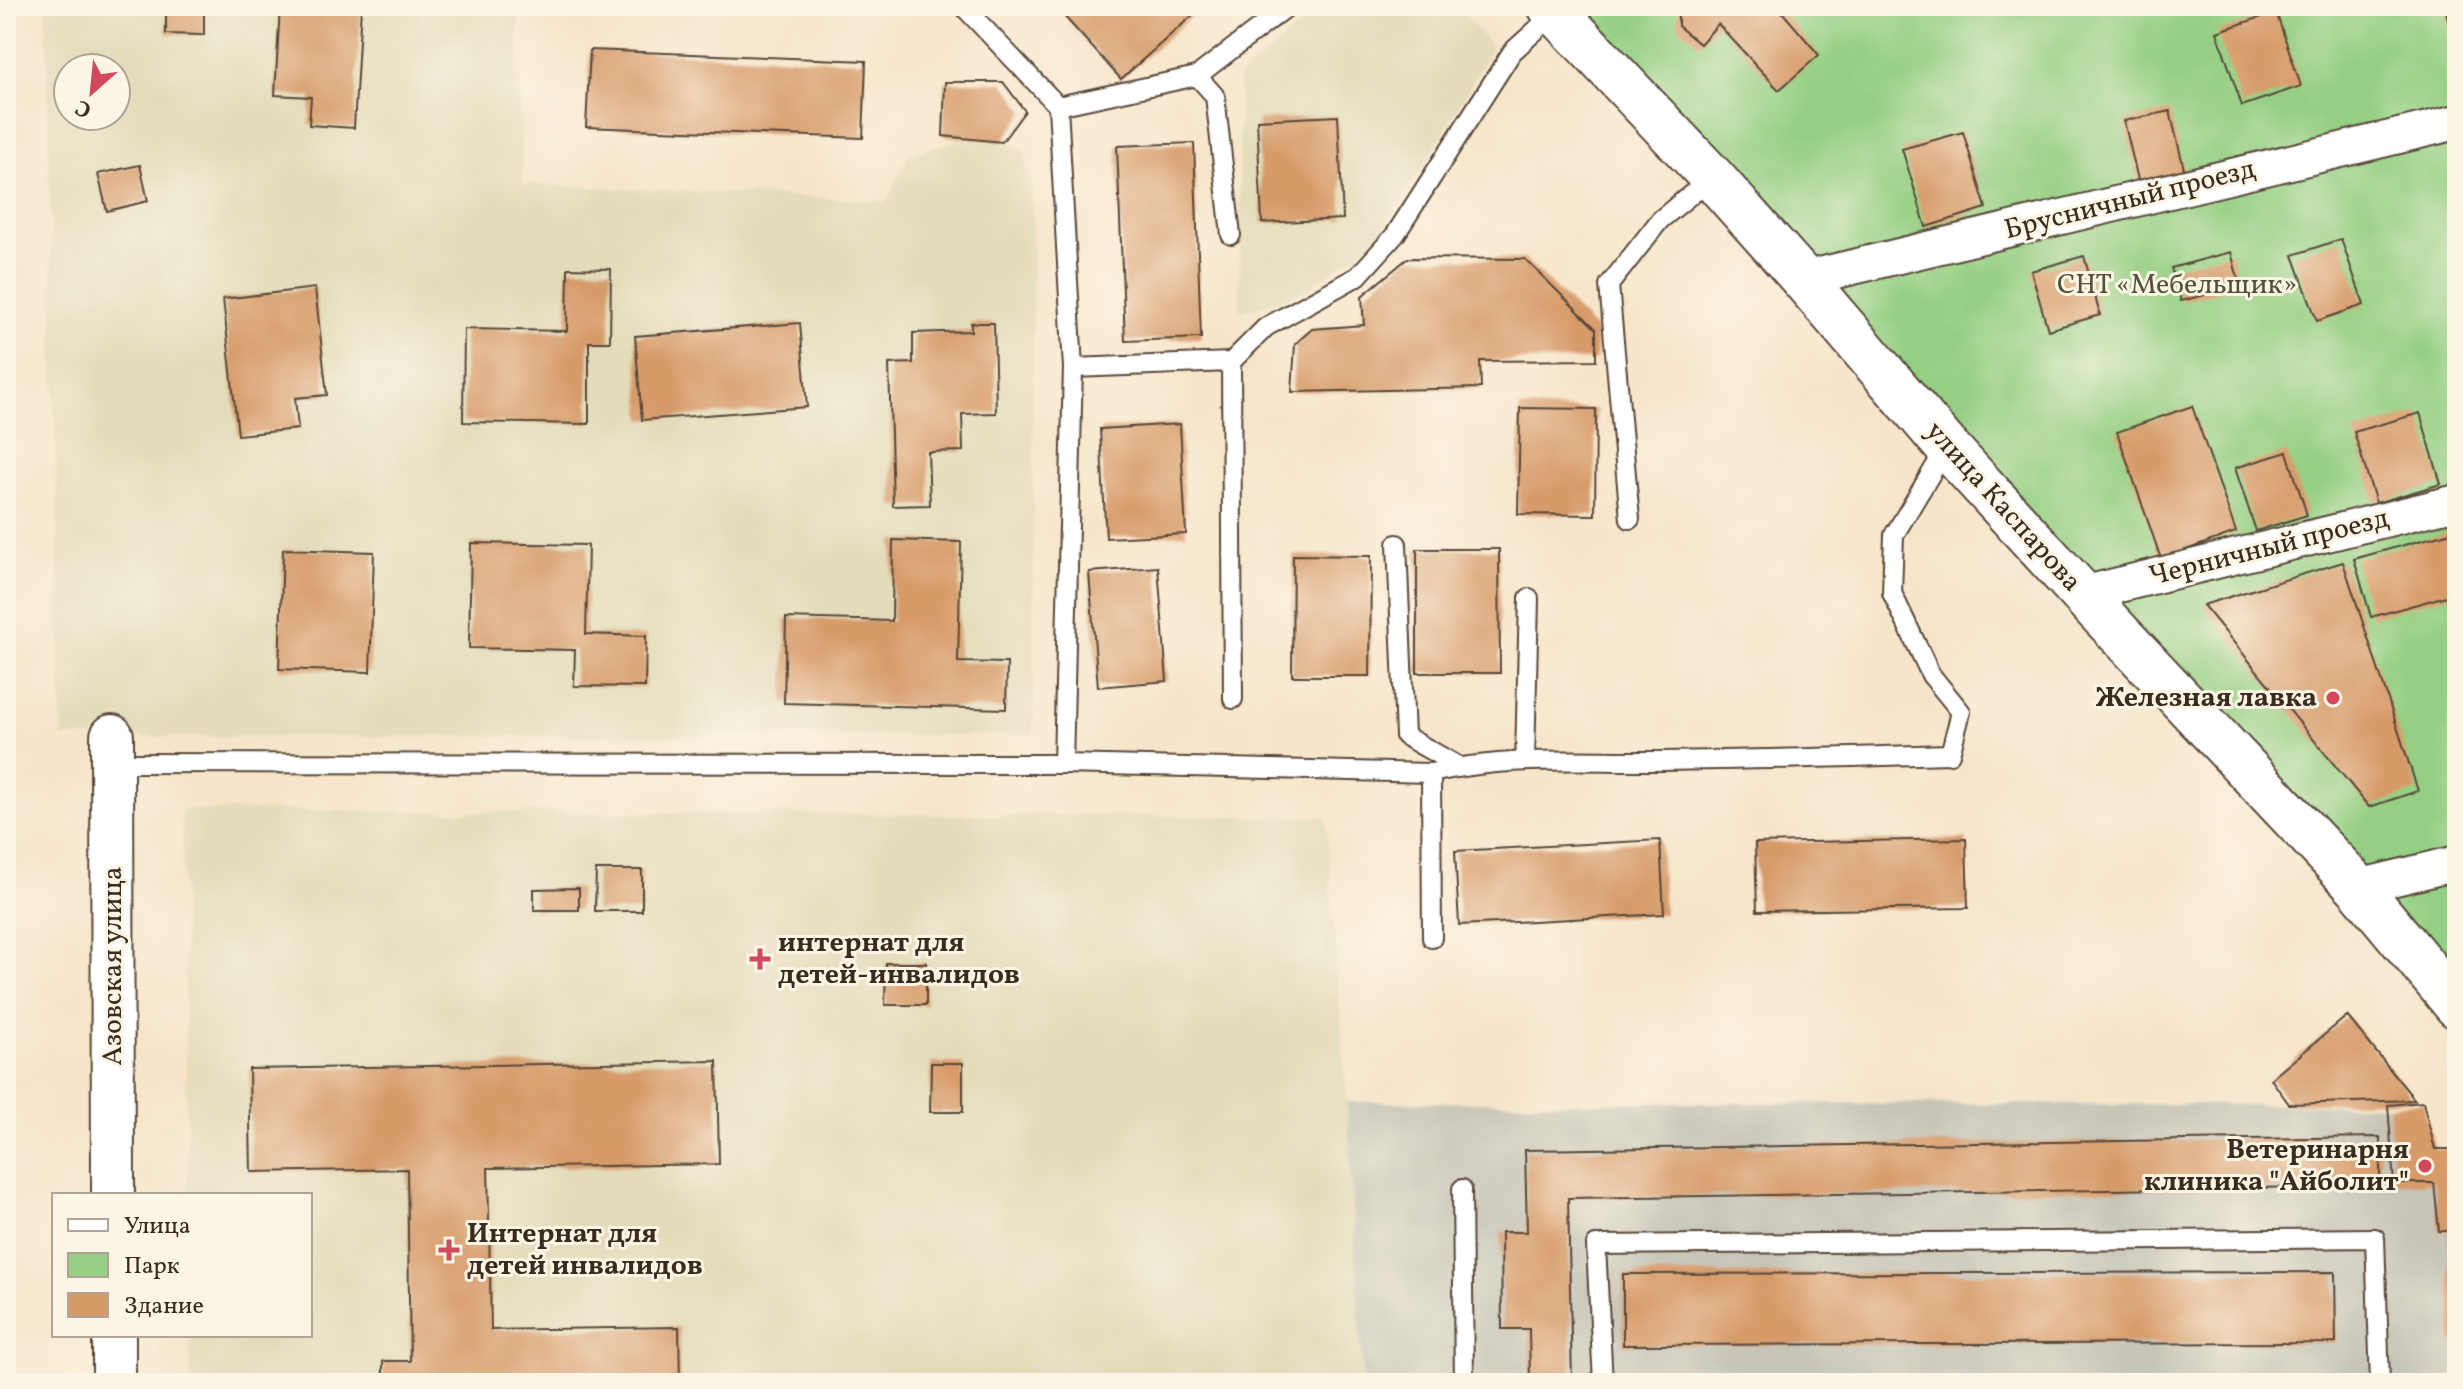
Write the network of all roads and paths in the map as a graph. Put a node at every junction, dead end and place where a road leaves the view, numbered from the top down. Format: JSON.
{"nodes":[{"id":1,"x":963,"y":6,"type":"edge"},
{"id":2,"x":1288,"y":6,"type":"edge"},
{"id":3,"x":1553,"y":9,"type":"edge"},
{"id":4,"x":1197,"y":76,"type":"junction"},
{"id":5,"x":1058,"y":106,"type":"junction"},
{"id":6,"x":2457,"y":122,"type":"edge"},
{"id":7,"x":1712,"y":177,"type":"junction"},
{"id":8,"x":1231,"y":235,"type":"dead end"},
{"id":9,"x":1803,"y":279,"type":"junction"},
{"id":10,"x":1231,"y":362,"type":"junction"},
{"id":11,"x":1073,"y":368,"type":"junction"},
{"id":12,"x":1947,"y":447,"type":"junction"},
{"id":13,"x":2457,"y":502,"type":"edge"},
{"id":14,"x":1630,"y":519,"type":"dead end"},
{"id":15,"x":1397,"y":544,"type":"dead end"},
{"id":16,"x":2082,"y":594,"type":"junction"},
{"id":17,"x":1529,"y":598,"type":"dead end"},
{"id":18,"x":1233,"y":699,"type":"dead end"},
{"id":19,"x":112,"y":750,"type":"joint"},
{"id":20,"x":1525,"y":760,"type":"junction"},
{"id":21,"x":1063,"y":764,"type":"junction"},
{"id":22,"x":1460,"y":767,"type":"junction"},
{"id":23,"x":1431,"y":773,"type":"junction"},
{"id":24,"x":2457,"y":863,"type":"edge"},
{"id":25,"x":2358,"y":887,"type":"junction"},
{"id":26,"x":1432,"y":938,"type":"dead end"},
{"id":27,"x":2457,"y":1006,"type":"edge"},
{"id":28,"x":1462,"y":1189,"type":"dead end"},
{"id":29,"x":113,"y":1193,"type":"edge"},
{"id":30,"x":114,"y":1337,"type":"edge"},
{"id":31,"x":114,"y":1383,"type":"edge"},
{"id":32,"x":1464,"y":1383,"type":"edge"},
{"id":33,"x":1603,"y":1383,"type":"edge"},
{"id":34,"x":2380,"y":1383,"type":"edge"}],
"edges":[{"from":1,"to":5,"type":"lane"},
{"from":2,"to":4,"type":"lane"},
{"from":3,"to":7,"type":"main road","name":"улица Каспарова"},
{"from":3,"to":10,"type":"lane"},
{"from":4,"to":5,"type":"lane"},
{"from":4,"to":8,"type":"lane"},
{"from":5,"to":11,"type":"lane"},
{"from":6,"to":9,"type":"street","name":"Брусничный проезд"},
{"from":7,"to":9,"type":"main road","name":"улица Каспарова"},
{"from":7,"to":14,"type":"lane"},
{"from":9,"to":12,"type":"main road","name":"улица Каспарова"},
{"from":10,"to":11,"type":"lane"},
{"from":10,"to":18,"type":"lane"},
{"from":11,"to":21,"type":"lane"},
{"from":12,"to":16,"type":"main road","name":"улица Каспарова"},
{"from":12,"to":20,"type":"lane"},
{"from":13,"to":16,"type":"street","name":"Черничный проезд"},
{"from":15,"to":22,"type":"lane"},
{"from":16,"to":25,"type":"main road","name":"улица Каспарова"},
{"from":17,"to":20,"type":"lane"},
{"from":19,"to":21,"type":"lane"},
{"from":19,"to":29,"type":"street","name":"Азовская улица"},
{"from":20,"to":22,"type":"lane"},
{"from":21,"to":23,"type":"lane"},
{"from":22,"to":23,"type":"lane"},
{"from":23,"to":26,"type":"lane"},
{"from":24,"to":25,"type":"street"},
{"from":25,"to":27,"type":"main road","name":"улица Каспарова"},
{"from":28,"to":32,"type":"lane"},
{"from":30,"to":31,"type":"street"},
{"from":33,"to":34,"type":"lane"}]}
